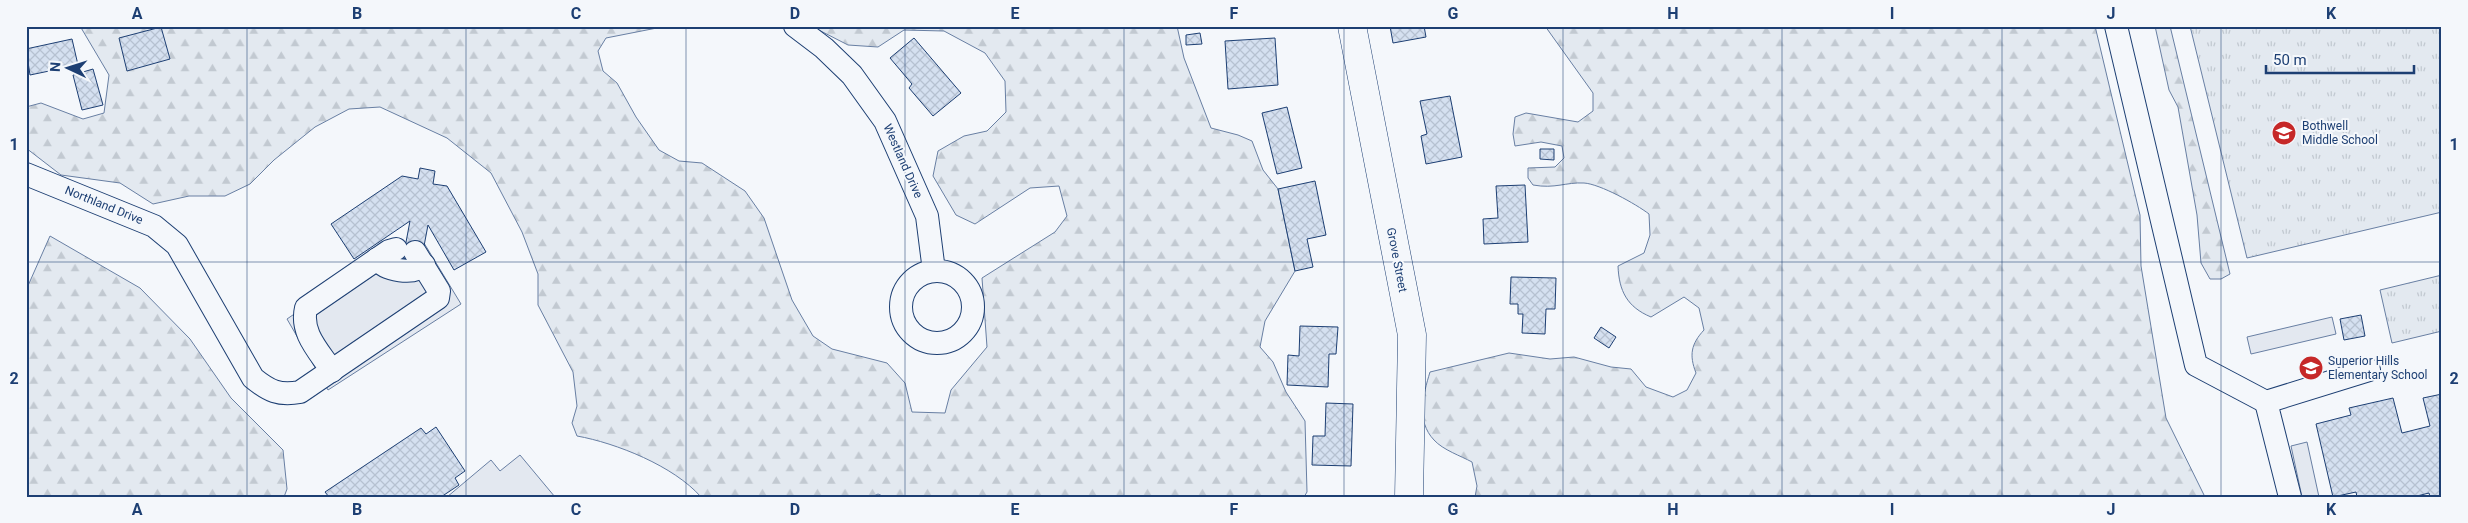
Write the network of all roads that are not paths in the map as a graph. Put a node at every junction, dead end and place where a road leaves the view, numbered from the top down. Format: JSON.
{"nodes":[{"id":1,"x":795,"y":26,"type":"edge"},
{"id":2,"x":1352,"y":26,"type":"edge"},
{"id":3,"x":2116,"y":26,"type":"edge"},
{"id":4,"x":26,"y":174,"type":"edge"},
{"id":5,"x":934,"y":271,"type":"dead end"},
{"id":6,"x":2369,"y":370,"type":"dead end"},
{"id":7,"x":332,"y":371,"type":"junction"},
{"id":8,"x":2266,"y":402,"type":"junction"},
{"id":9,"x":1409,"y":497,"type":"edge"},
{"id":10,"x":2290,"y":497,"type":"edge"}],
"edges":[{"from":1,"to":5,"type":"street","name":"Westland Drive"},
{"from":2,"to":9,"type":"main road","name":"Grove Street"},
{"from":3,"to":8,"type":"street"},
{"from":4,"to":7,"type":"street","name":"Northland Drive"},
{"from":6,"to":8,"type":"street"},
{"from":7,"to":7,"type":"street"},
{"from":8,"to":10,"type":"street"}]}
